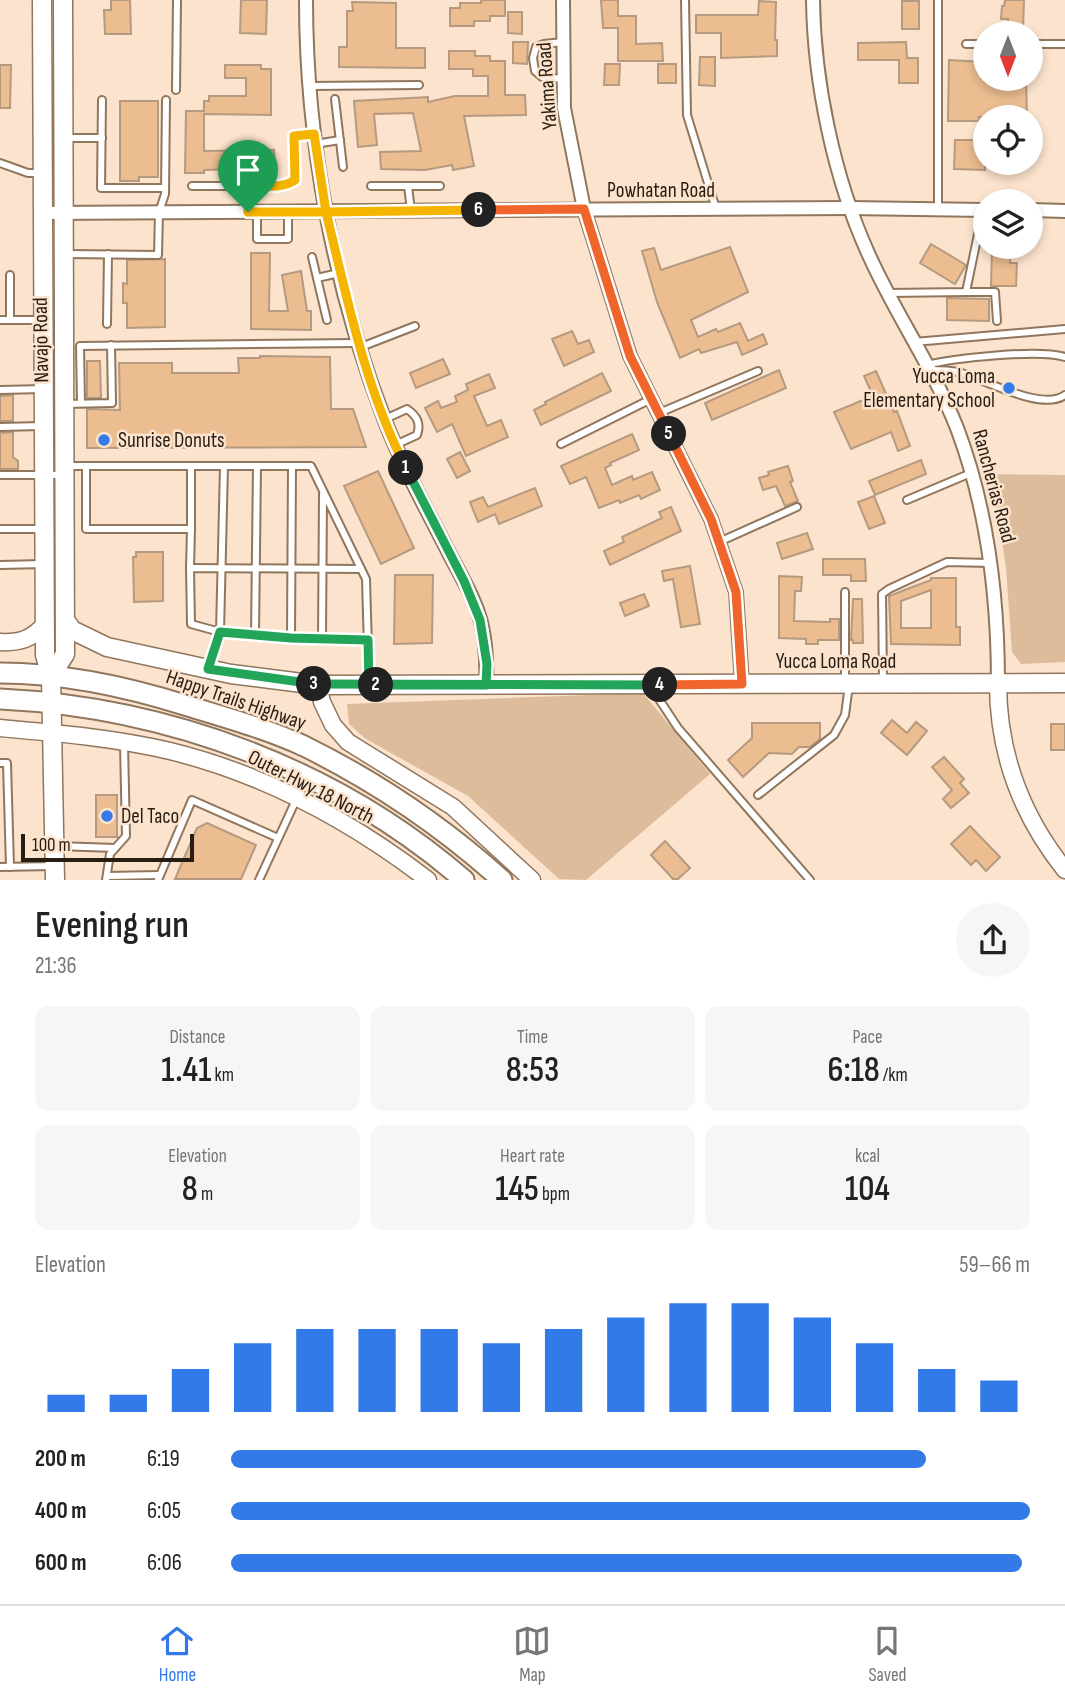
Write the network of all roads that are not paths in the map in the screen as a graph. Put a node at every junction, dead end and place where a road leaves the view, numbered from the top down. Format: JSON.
{"nodes":[{"id":1,"x":42,"y":0,"type":"edge"},
{"id":2,"x":63,"y":0,"type":"edge"},
{"id":3,"x":177,"y":0,"type":"edge"},
{"id":4,"x":306,"y":0,"type":"edge"},
{"id":5,"x":563,"y":0,"type":"edge"},
{"id":6,"x":685,"y":0,"type":"edge"},
{"id":7,"x":813,"y":0,"type":"edge"},
{"id":8,"x":938,"y":0,"type":"edge"},
{"id":9,"x":563,"y":42,"type":"junction"},
{"id":10,"x":966,"y":44,"type":"dead end"},
{"id":11,"x":973,"y":44,"type":"edge"},
{"id":12,"x":1043,"y":44,"type":"edge"},
{"id":13,"x":1065,"y":44,"type":"edge"},
{"id":14,"x":563,"y":79,"type":"junction"},
{"id":15,"x":419,"y":85,"type":"dead end"},
{"id":16,"x":310,"y":86,"type":"junction"},
{"id":17,"x":176,"y":90,"type":"dead end"},
{"id":18,"x":335,"y":99,"type":"dead end"},
{"id":19,"x":102,"y":100,"type":"dead end"},
{"id":20,"x":166,"y":100,"type":"dead end"},
{"id":21,"x":63,"y":138,"type":"junction"},
{"id":22,"x":102,"y":138,"type":"junction"},
{"id":23,"x":314,"y":139,"type":"junction"},
{"id":24,"x":340,"y":140,"type":"junction"},
{"id":25,"x":0,"y":163,"type":"edge"},
{"id":26,"x":343,"y":167,"type":"dead end"},
{"id":27,"x":44,"y":173,"type":"junction"},
{"id":28,"x":192,"y":186,"type":"dead end"},
{"id":29,"x":247,"y":186,"type":"junction"},
{"id":30,"x":371,"y":186,"type":"dead end"},
{"id":31,"x":408,"y":186,"type":"junction"},
{"id":32,"x":440,"y":186,"type":"dead end"},
{"id":33,"x":165,"y":188,"type":"junction"},
{"id":34,"x":850,"y":208,"type":"junction"},
{"id":35,"x":584,"y":209,"type":"junction"},
{"id":36,"x":716,"y":209,"type":"junction"},
{"id":37,"x":938,"y":209,"type":"junction"},
{"id":38,"x":973,"y":210,"type":"edge"},
{"id":39,"x":1043,"y":210,"type":"edge"},
{"id":40,"x":411,"y":211,"type":"junction"},
{"id":41,"x":1065,"y":211,"type":"edge"},
{"id":42,"x":64,"y":212,"type":"junction"},
{"id":43,"x":159,"y":212,"type":"junction"},
{"id":44,"x":252,"y":212,"type":"junction"},
{"id":45,"x":288,"y":212,"type":"junction"},
{"id":46,"x":326,"y":212,"type":"junction"},
{"id":47,"x":44,"y":213,"type":"junction"},
{"id":48,"x":63,"y":254,"type":"junction"},
{"id":49,"x":108,"y":254,"type":"junction"},
{"id":50,"x":312,"y":257,"type":"dead end"},
{"id":51,"x":973,"y":259,"type":"edge"},
{"id":52,"x":341,"y":272,"type":"junction"},
{"id":53,"x":10,"y":275,"type":"dead end"},
{"id":54,"x":317,"y":278,"type":"junction"},
{"id":55,"x":966,"y":292,"type":"junction"},
{"id":56,"x":888,"y":293,"type":"junction"},
{"id":57,"x":0,"y":320,"type":"edge"},
{"id":58,"x":10,"y":320,"type":"junction"},
{"id":59,"x":44,"y":320,"type":"junction"},
{"id":60,"x":327,"y":320,"type":"dead end"},
{"id":61,"x":997,"y":321,"type":"dead end"},
{"id":62,"x":107,"y":324,"type":"dead end"},
{"id":63,"x":415,"y":326,"type":"dead end"},
{"id":64,"x":1065,"y":329,"type":"edge"},
{"id":65,"x":914,"y":342,"type":"junction"},
{"id":66,"x":111,"y":345,"type":"junction"},
{"id":67,"x":360,"y":345,"type":"junction"},
{"id":68,"x":1065,"y":357,"type":"edge"},
{"id":69,"x":101,"y":366,"type":"dead end"},
{"id":70,"x":111,"y":366,"type":"junction"},
{"id":71,"x":927,"y":367,"type":"junction"},
{"id":72,"x":758,"y":371,"type":"dead end"},
{"id":73,"x":112,"y":384,"type":"junction"},
{"id":74,"x":44,"y":389,"type":"junction"},
{"id":75,"x":0,"y":390,"type":"edge"},
{"id":76,"x":1065,"y":394,"type":"edge"},
{"id":77,"x":651,"y":399,"type":"junction"},
{"id":78,"x":72,"y":403,"type":"junction"},
{"id":79,"x":659,"y":413,"type":"junction"},
{"id":80,"x":384,"y":419,"type":"junction"},
{"id":81,"x":44,"y":426,"type":"junction"},
{"id":82,"x":0,"y":427,"type":"edge"},
{"id":83,"x":561,"y":444,"type":"dead end"},
{"id":84,"x":395,"y":445,"type":"junction"},
{"id":85,"x":224,"y":466,"type":"junction"},
{"id":86,"x":257,"y":466,"type":"junction"},
{"id":87,"x":292,"y":466,"type":"junction"},
{"id":88,"x":86,"y":467,"type":"junction"},
{"id":89,"x":191,"y":467,"type":"junction"},
{"id":90,"x":65,"y":471,"type":"junction"},
{"id":91,"x":971,"y":473,"type":"junction"},
{"id":92,"x":0,"y":475,"type":"edge"},
{"id":93,"x":45,"y":475,"type":"junction"},
{"id":94,"x":323,"y":491,"type":"junction"},
{"id":95,"x":907,"y":500,"type":"dead end"},
{"id":96,"x":797,"y":507,"type":"dead end"},
{"id":97,"x":0,"y":529,"type":"edge"},
{"id":98,"x":45,"y":529,"type":"junction"},
{"id":99,"x":65,"y":529,"type":"junction"},
{"id":100,"x":86,"y":529,"type":"junction"},
{"id":101,"x":191,"y":529,"type":"junction"},
{"id":102,"x":719,"y":542,"type":"junction"},
{"id":103,"x":992,"y":563,"type":"junction"},
{"id":104,"x":45,"y":564,"type":"junction"},
{"id":105,"x":0,"y":565,"type":"edge"},
{"id":106,"x":190,"y":568,"type":"junction"},
{"id":107,"x":223,"y":569,"type":"junction"},
{"id":108,"x":255,"y":569,"type":"junction"},
{"id":109,"x":361,"y":569,"type":"junction"},
{"id":110,"x":291,"y":570,"type":"junction"},
{"id":111,"x":322,"y":570,"type":"junction"},
{"id":112,"x":845,"y":592,"type":"dead end"},
{"id":113,"x":65,"y":620,"type":"junction"},
{"id":114,"x":45,"y":624,"type":"junction"},
{"id":115,"x":220,"y":632,"type":"junction"},
{"id":116,"x":255,"y":635,"type":"junction"},
{"id":117,"x":291,"y":638,"type":"junction"},
{"id":118,"x":322,"y":639,"type":"junction"},
{"id":119,"x":368,"y":640,"type":"junction"},
{"id":120,"x":8,"y":642,"type":"edge"},
{"id":121,"x":107,"y":647,"type":"junction"},
{"id":122,"x":45,"y":654,"type":"junction"},
{"id":123,"x":65,"y":654,"type":"junction"},
{"id":124,"x":208,"y":669,"type":"junction"},
{"id":125,"x":0,"y":673,"type":"edge"},
{"id":126,"x":51,"y":676,"type":"junction"},
{"id":127,"x":998,"y":683,"type":"junction"},
{"id":128,"x":1065,"y":683,"type":"edge"},
{"id":129,"x":742,"y":684,"type":"junction"},
{"id":130,"x":847,"y":684,"type":"junction"},
{"id":131,"x":883,"y":684,"type":"junction"},
{"id":132,"x":318,"y":685,"type":"junction"},
{"id":133,"x":369,"y":685,"type":"junction"},
{"id":134,"x":486,"y":685,"type":"junction"},
{"id":135,"x":649,"y":685,"type":"junction"},
{"id":136,"x":0,"y":699,"type":"edge"},
{"id":137,"x":52,"y":701,"type":"junction"},
{"id":138,"x":0,"y":728,"type":"edge"},
{"id":139,"x":53,"y":733,"type":"junction"},
{"id":140,"x":124,"y":742,"type":"junction"},
{"id":141,"x":0,"y":763,"type":"edge"},
{"id":142,"x":758,"y":795,"type":"dead end"},
{"id":143,"x":296,"y":798,"type":"junction"},
{"id":144,"x":278,"y":838,"type":"junction"},
{"id":145,"x":55,"y":846,"type":"junction"},
{"id":146,"x":115,"y":848,"type":"junction"},
{"id":147,"x":0,"y":867,"type":"edge"},
{"id":148,"x":10,"y":867,"type":"junction"},
{"id":149,"x":1065,"y":870,"type":"edge"},
{"id":150,"x":55,"y":873,"type":"edge"},
{"id":151,"x":159,"y":877,"type":"edge"},
{"id":152,"x":106,"y":878,"type":"edge"},
{"id":153,"x":258,"y":880,"type":"edge"},
{"id":154,"x":428,"y":880,"type":"edge"},
{"id":155,"x":464,"y":880,"type":"edge"},
{"id":156,"x":502,"y":880,"type":"edge"},
{"id":157,"x":531,"y":880,"type":"edge"},
{"id":158,"x":810,"y":880,"type":"edge"}],
"edges":[{"from":1,"to":27,"type":"main road","name":"Navajo Road"},
{"from":2,"to":21,"type":"main road","name":"Navajo Road"},
{"from":3,"to":17,"type":"lane"},
{"from":4,"to":16,"type":"street"},
{"from":5,"to":9,"type":"street","name":"Yakima Road"},
{"from":6,"to":36,"type":"lane"},
{"from":7,"to":34,"type":"street","name":"Rancherias Road"},
{"from":8,"to":37,"type":"lane"},
{"from":9,"to":14,"type":"street","name":"Yakima Road"},
{"from":9,"to":14,"type":"lane"},
{"from":10,"to":11,"type":"lane"},
{"from":12,"to":13,"type":"lane"},
{"from":14,"to":35,"type":"street","name":"Yakima Road"},
{"from":15,"to":16,"type":"lane"},
{"from":16,"to":23,"type":"street"},
{"from":18,"to":24,"type":"lane"},
{"from":19,"to":22,"type":"lane"},
{"from":20,"to":33,"type":"lane"},
{"from":21,"to":22,"type":"lane"},
{"from":21,"to":42,"type":"main road","name":"Navajo Road"},
{"from":22,"to":33,"type":"lane"},
{"from":23,"to":24,"type":"lane"},
{"from":23,"to":29,"type":"lane"},
{"from":23,"to":46,"type":"street"},
{"from":24,"to":26,"type":"lane"},
{"from":25,"to":27,"type":"lane"},
{"from":27,"to":47,"type":"main road","name":"Navajo Road"},
{"from":28,"to":29,"type":"lane"},
{"from":29,"to":44,"type":"lane"},
{"from":30,"to":31,"type":"lane"},
{"from":31,"to":32,"type":"lane"},
{"from":31,"to":40,"type":"lane"},
{"from":33,"to":43,"type":"lane"},
{"from":34,"to":36,"type":"street","name":"Powhatan Road"},
{"from":34,"to":37,"type":"street","name":"Powhatan Road"},
{"from":34,"to":56,"type":"street","name":"Rancherias Road"},
{"from":35,"to":36,"type":"street","name":"Powhatan Road"},
{"from":35,"to":40,"type":"street","name":"Powhatan Road"},
{"from":35,"to":77,"type":"street","name":"Yakima Road"},
{"from":37,"to":38,"type":"street","name":"Powhatan Road"},
{"from":39,"to":41,"type":"street"},
{"from":40,"to":46,"type":"street","name":"Powhatan Road"},
{"from":42,"to":43,"type":"street","name":"Powhatan Road"},
{"from":42,"to":47,"type":"street","name":"Powhatan Road"},
{"from":42,"to":48,"type":"main road","name":"Navajo Road"},
{"from":43,"to":44,"type":"street","name":"Powhatan Road"},
{"from":43,"to":49,"type":"lane"},
{"from":44,"to":45,"type":"street","name":"Powhatan Road"},
{"from":44,"to":45,"type":"lane"},
{"from":45,"to":46,"type":"street","name":"Powhatan Road"},
{"from":46,"to":52,"type":"street"},
{"from":47,"to":59,"type":"main road","name":"Navajo Road"},
{"from":48,"to":49,"type":"lane"},
{"from":48,"to":78,"type":"main road","name":"Navajo Road"},
{"from":49,"to":62,"type":"lane"},
{"from":50,"to":54,"type":"lane"},
{"from":51,"to":55,"type":"lane"},
{"from":52,"to":54,"type":"lane"},
{"from":52,"to":67,"type":"street"},
{"from":53,"to":58,"type":"lane"},
{"from":54,"to":60,"type":"lane"},
{"from":55,"to":56,"type":"lane"},
{"from":55,"to":61,"type":"lane"},
{"from":56,"to":65,"type":"street","name":"Rancherias Road"},
{"from":57,"to":58,"type":"lane"},
{"from":58,"to":59,"type":"lane"},
{"from":59,"to":74,"type":"main road","name":"Navajo Road"},
{"from":63,"to":67,"type":"lane"},
{"from":64,"to":65,"type":"lane"},
{"from":65,"to":71,"type":"street","name":"Rancherias Road"},
{"from":66,"to":67,"type":"lane"},
{"from":66,"to":70,"type":"lane"},
{"from":66,"to":78,"type":"lane"},
{"from":67,"to":80,"type":"street"},
{"from":68,"to":71,"type":"lane"},
{"from":69,"to":70,"type":"lane"},
{"from":70,"to":73,"type":"lane"},
{"from":71,"to":76,"type":"lane"},
{"from":71,"to":91,"type":"street","name":"Rancherias Road"},
{"from":72,"to":79,"type":"lane"},
{"from":73,"to":73,"type":"lane"},
{"from":73,"to":78,"type":"lane"},
{"from":74,"to":75,"type":"lane"},
{"from":74,"to":81,"type":"main road","name":"Navajo Road"},
{"from":77,"to":79,"type":"street","name":"Yakima Road"},
{"from":77,"to":83,"type":"lane"},
{"from":78,"to":90,"type":"main road","name":"Navajo Road"},
{"from":79,"to":102,"type":"street","name":"Yakima Road"},
{"from":80,"to":84,"type":"street"},
{"from":80,"to":84,"type":"lane"},
{"from":81,"to":82,"type":"lane"},
{"from":81,"to":93,"type":"main road","name":"Navajo Road"},
{"from":84,"to":134,"type":"street"},
{"from":85,"to":86,"type":"lane"},
{"from":85,"to":89,"type":"lane"},
{"from":85,"to":107,"type":"lane"},
{"from":86,"to":87,"type":"lane"},
{"from":86,"to":108,"type":"lane"},
{"from":87,"to":94,"type":"lane"},
{"from":87,"to":110,"type":"lane"},
{"from":88,"to":89,"type":"lane"},
{"from":88,"to":90,"type":"lane"},
{"from":88,"to":100,"type":"lane"},
{"from":89,"to":101,"type":"lane"},
{"from":90,"to":93,"type":"lane"},
{"from":90,"to":99,"type":"main road","name":"Navajo Road"},
{"from":91,"to":95,"type":"lane"},
{"from":91,"to":103,"type":"street","name":"Rancherias Road"},
{"from":92,"to":93,"type":"lane"},
{"from":93,"to":98,"type":"main road","name":"Navajo Road"},
{"from":94,"to":109,"type":"lane"},
{"from":94,"to":111,"type":"lane"},
{"from":96,"to":102,"type":"lane"},
{"from":97,"to":98,"type":"lane"},
{"from":98,"to":104,"type":"main road","name":"Navajo Road"},
{"from":99,"to":100,"type":"lane"},
{"from":99,"to":113,"type":"main road","name":"Navajo Road"},
{"from":100,"to":101,"type":"lane"},
{"from":101,"to":106,"type":"lane"},
{"from":102,"to":129,"type":"street","name":"Yakima Road"},
{"from":103,"to":127,"type":"street","name":"Rancherias Road"},
{"from":103,"to":131,"type":"lane"},
{"from":104,"to":105,"type":"lane"},
{"from":104,"to":114,"type":"main road","name":"Navajo Road"},
{"from":106,"to":107,"type":"lane"},
{"from":106,"to":115,"type":"lane"},
{"from":107,"to":108,"type":"lane"},
{"from":107,"to":115,"type":"lane"},
{"from":108,"to":110,"type":"lane"},
{"from":108,"to":116,"type":"lane"},
{"from":109,"to":111,"type":"lane"},
{"from":109,"to":119,"type":"lane"},
{"from":110,"to":111,"type":"lane"},
{"from":110,"to":117,"type":"lane"},
{"from":111,"to":118,"type":"lane"},
{"from":112,"to":130,"type":"lane"},
{"from":113,"to":121,"type":"main road"},
{"from":113,"to":123,"type":"main road","name":"Navajo Road"},
{"from":114,"to":120,"type":"street"},
{"from":114,"to":122,"type":"main road","name":"Navajo Road"},
{"from":115,"to":116,"type":"lane"},
{"from":115,"to":124,"type":"lane"},
{"from":116,"to":117,"type":"lane"},
{"from":117,"to":118,"type":"lane"},
{"from":118,"to":119,"type":"lane"},
{"from":119,"to":133,"type":"lane"},
{"from":120,"to":122,"type":"street"},
{"from":121,"to":123,"type":"main road"},
{"from":121,"to":124,"type":"main road","name":"Yucca Loma Road"},
{"from":122,"to":126,"type":"main road","name":"Navajo Road"},
{"from":123,"to":126,"type":"main road"},
{"from":124,"to":132,"type":"main road","name":"Yucca Loma Road"},
{"from":125,"to":126,"type":"main road","name":"Happy Trails Highway"},
{"from":126,"to":137,"type":"main road","name":"Navajo Road"},
{"from":126,"to":156,"type":"main road","name":"Happy Trails Highway"},
{"from":127,"to":128,"type":"main road","name":"Yucca Loma Road"},
{"from":127,"to":131,"type":"main road","name":"Yucca Loma Road"},
{"from":127,"to":149,"type":"street","name":"Rancherias Road"},
{"from":129,"to":130,"type":"main road","name":"Yucca Loma Road"},
{"from":129,"to":135,"type":"main road","name":"Yucca Loma Road"},
{"from":130,"to":131,"type":"main road","name":"Yucca Loma Road"},
{"from":130,"to":142,"type":"lane"},
{"from":132,"to":133,"type":"main road","name":"Yucca Loma Road"},
{"from":132,"to":157,"type":"street"},
{"from":133,"to":134,"type":"main road","name":"Yucca Loma Road"},
{"from":134,"to":135,"type":"main road","name":"Yucca Loma Road"},
{"from":135,"to":158,"type":"lane"},
{"from":136,"to":137,"type":"main road","name":"Happy Trails Highway"},
{"from":137,"to":139,"type":"main road","name":"Navajo Road"},
{"from":137,"to":155,"type":"main road","name":"Happy Trails Highway"},
{"from":138,"to":139,"type":"street","name":"Outer Hwy 18 North"},
{"from":139,"to":140,"type":"street","name":"Outer Hwy 18 North"},
{"from":139,"to":145,"type":"main road","name":"Navajo Road"},
{"from":140,"to":143,"type":"street","name":"Outer Hwy 18 North"},
{"from":140,"to":146,"type":"lane"},
{"from":141,"to":148,"type":"lane"},
{"from":143,"to":144,"type":"lane"},
{"from":143,"to":154,"type":"street","name":"Outer Hwy 18 North"},
{"from":144,"to":151,"type":"lane"},
{"from":144,"to":153,"type":"lane"},
{"from":145,"to":146,"type":"lane"},
{"from":145,"to":150,"type":"main road","name":"Navajo Road"},
{"from":146,"to":152,"type":"lane"},
{"from":147,"to":148,"type":"lane"},
{"from":148,"to":150,"type":"lane"},
{"from":151,"to":152,"type":"lane"}]}
